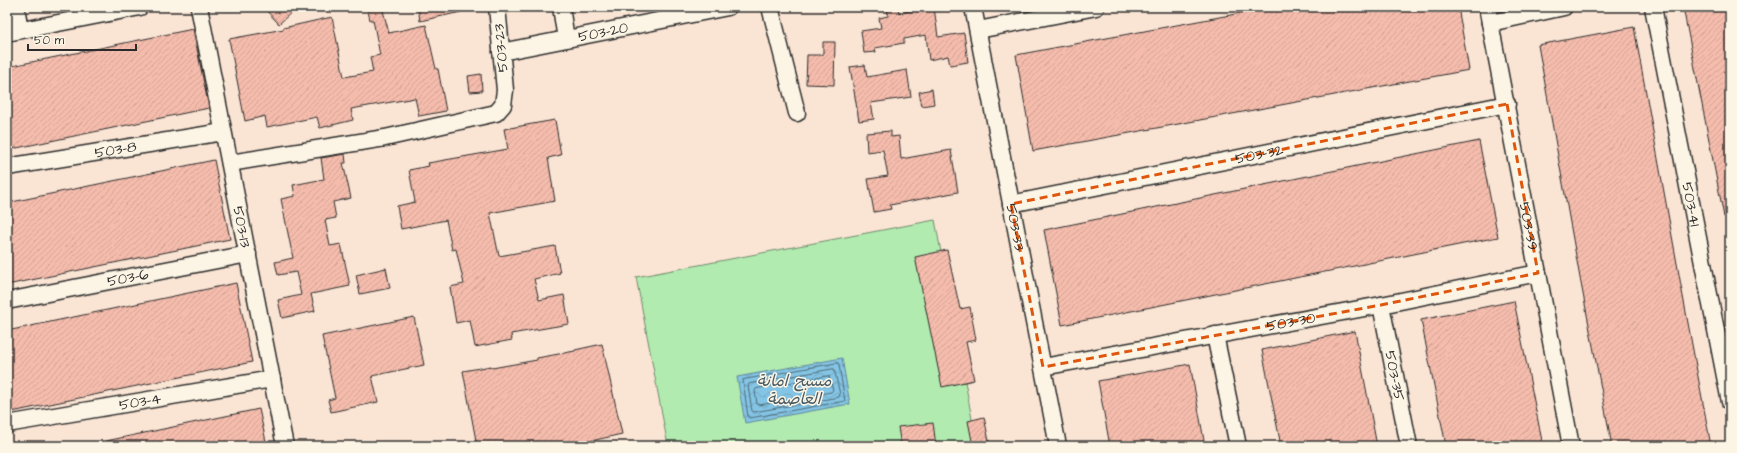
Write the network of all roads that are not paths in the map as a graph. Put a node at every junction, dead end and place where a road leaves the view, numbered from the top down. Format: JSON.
{"nodes":[{"id":1,"x":16,"y":7,"type":"edge"},
{"id":2,"x":140,"y":7,"type":"edge"},
{"id":3,"x":199,"y":7,"type":"edge"},
{"id":4,"x":497,"y":7,"type":"edge"},
{"id":5,"x":561,"y":7,"type":"edge"},
{"id":6,"x":728,"y":7,"type":"edge"},
{"id":7,"x":770,"y":7,"type":"edge"},
{"id":8,"x":973,"y":7,"type":"edge"},
{"id":9,"x":1096,"y":7,"type":"edge"},
{"id":10,"x":1487,"y":7,"type":"edge"},
{"id":11,"x":1564,"y":7,"type":"edge"},
{"id":12,"x":1653,"y":7,"type":"edge"},
{"id":13,"x":1490,"y":23,"type":"junction"},
{"id":14,"x":978,"y":30,"type":"junction"},
{"id":15,"x":13,"y":31,"type":"edge"},
{"id":16,"x":566,"y":39,"type":"junction"},
{"id":17,"x":501,"y":52,"type":"junction"},
{"id":18,"x":1506,"y":104,"type":"junction"},
{"id":19,"x":797,"y":113,"type":"dead end"},
{"id":20,"x":223,"y":132,"type":"junction"},
{"id":21,"x":230,"y":163,"type":"junction"},
{"id":22,"x":7,"y":167,"type":"edge"},
{"id":23,"x":1012,"y":204,"type":"junction"},
{"id":24,"x":248,"y":254,"type":"junction"},
{"id":25,"x":1538,"y":273,"type":"junction"},
{"id":26,"x":7,"y":301,"type":"edge"},
{"id":27,"x":1381,"y":305,"type":"junction"},
{"id":28,"x":1215,"y":335,"type":"junction"},
{"id":29,"x":1043,"y":367,"type":"junction"},
{"id":30,"x":272,"y":379,"type":"junction"},
{"id":31,"x":1730,"y":402,"type":"edge"},
{"id":32,"x":7,"y":424,"type":"edge"},
{"id":33,"x":286,"y":446,"type":"edge"},
{"id":34,"x":1058,"y":446,"type":"edge"},
{"id":35,"x":1238,"y":446,"type":"edge"},
{"id":36,"x":1409,"y":446,"type":"edge"},
{"id":37,"x":1571,"y":446,"type":"edge"}],
"edges":[{"from":1,"to":15,"type":"street"},
{"from":2,"to":15,"type":"street"},
{"from":3,"to":20,"type":"street","name":"503-13"},
{"from":4,"to":17,"type":"street","name":"503-23"},
{"from":5,"to":16,"type":"street"},
{"from":6,"to":16,"type":"street","name":"503-20"},
{"from":7,"to":19,"type":"street"},
{"from":8,"to":14,"type":"street","name":"503-33"},
{"from":9,"to":14,"type":"street"},
{"from":10,"to":13,"type":"street","name":"503-39"},
{"from":11,"to":13,"type":"street"},
{"from":12,"to":31,"type":"street","name":"503-41"},
{"from":13,"to":18,"type":"street","name":"503-39"},
{"from":14,"to":23,"type":"street","name":"503-33"},
{"from":16,"to":17,"type":"street","name":"503-20"},
{"from":17,"to":21,"type":"street","name":"503-23"},
{"from":18,"to":23,"type":"street","name":"503-32"},
{"from":18,"to":25,"type":"street","name":"503-39"},
{"from":20,"to":21,"type":"street","name":"503-13"},
{"from":20,"to":22,"type":"street","name":"503-8"},
{"from":21,"to":24,"type":"street","name":"503-13"},
{"from":23,"to":29,"type":"street","name":"503-33"},
{"from":24,"to":26,"type":"street","name":"503-6"},
{"from":24,"to":30,"type":"street","name":"503-13"},
{"from":25,"to":27,"type":"street","name":"503-30"},
{"from":25,"to":37,"type":"street","name":"503-39"},
{"from":27,"to":28,"type":"street","name":"503-30"},
{"from":27,"to":36,"type":"street","name":"503-35"},
{"from":28,"to":29,"type":"street","name":"503-30"},
{"from":28,"to":35,"type":"street"},
{"from":29,"to":34,"type":"street","name":"503-33"},
{"from":30,"to":32,"type":"street","name":"503-4"},
{"from":30,"to":33,"type":"street","name":"503-13"}]}
